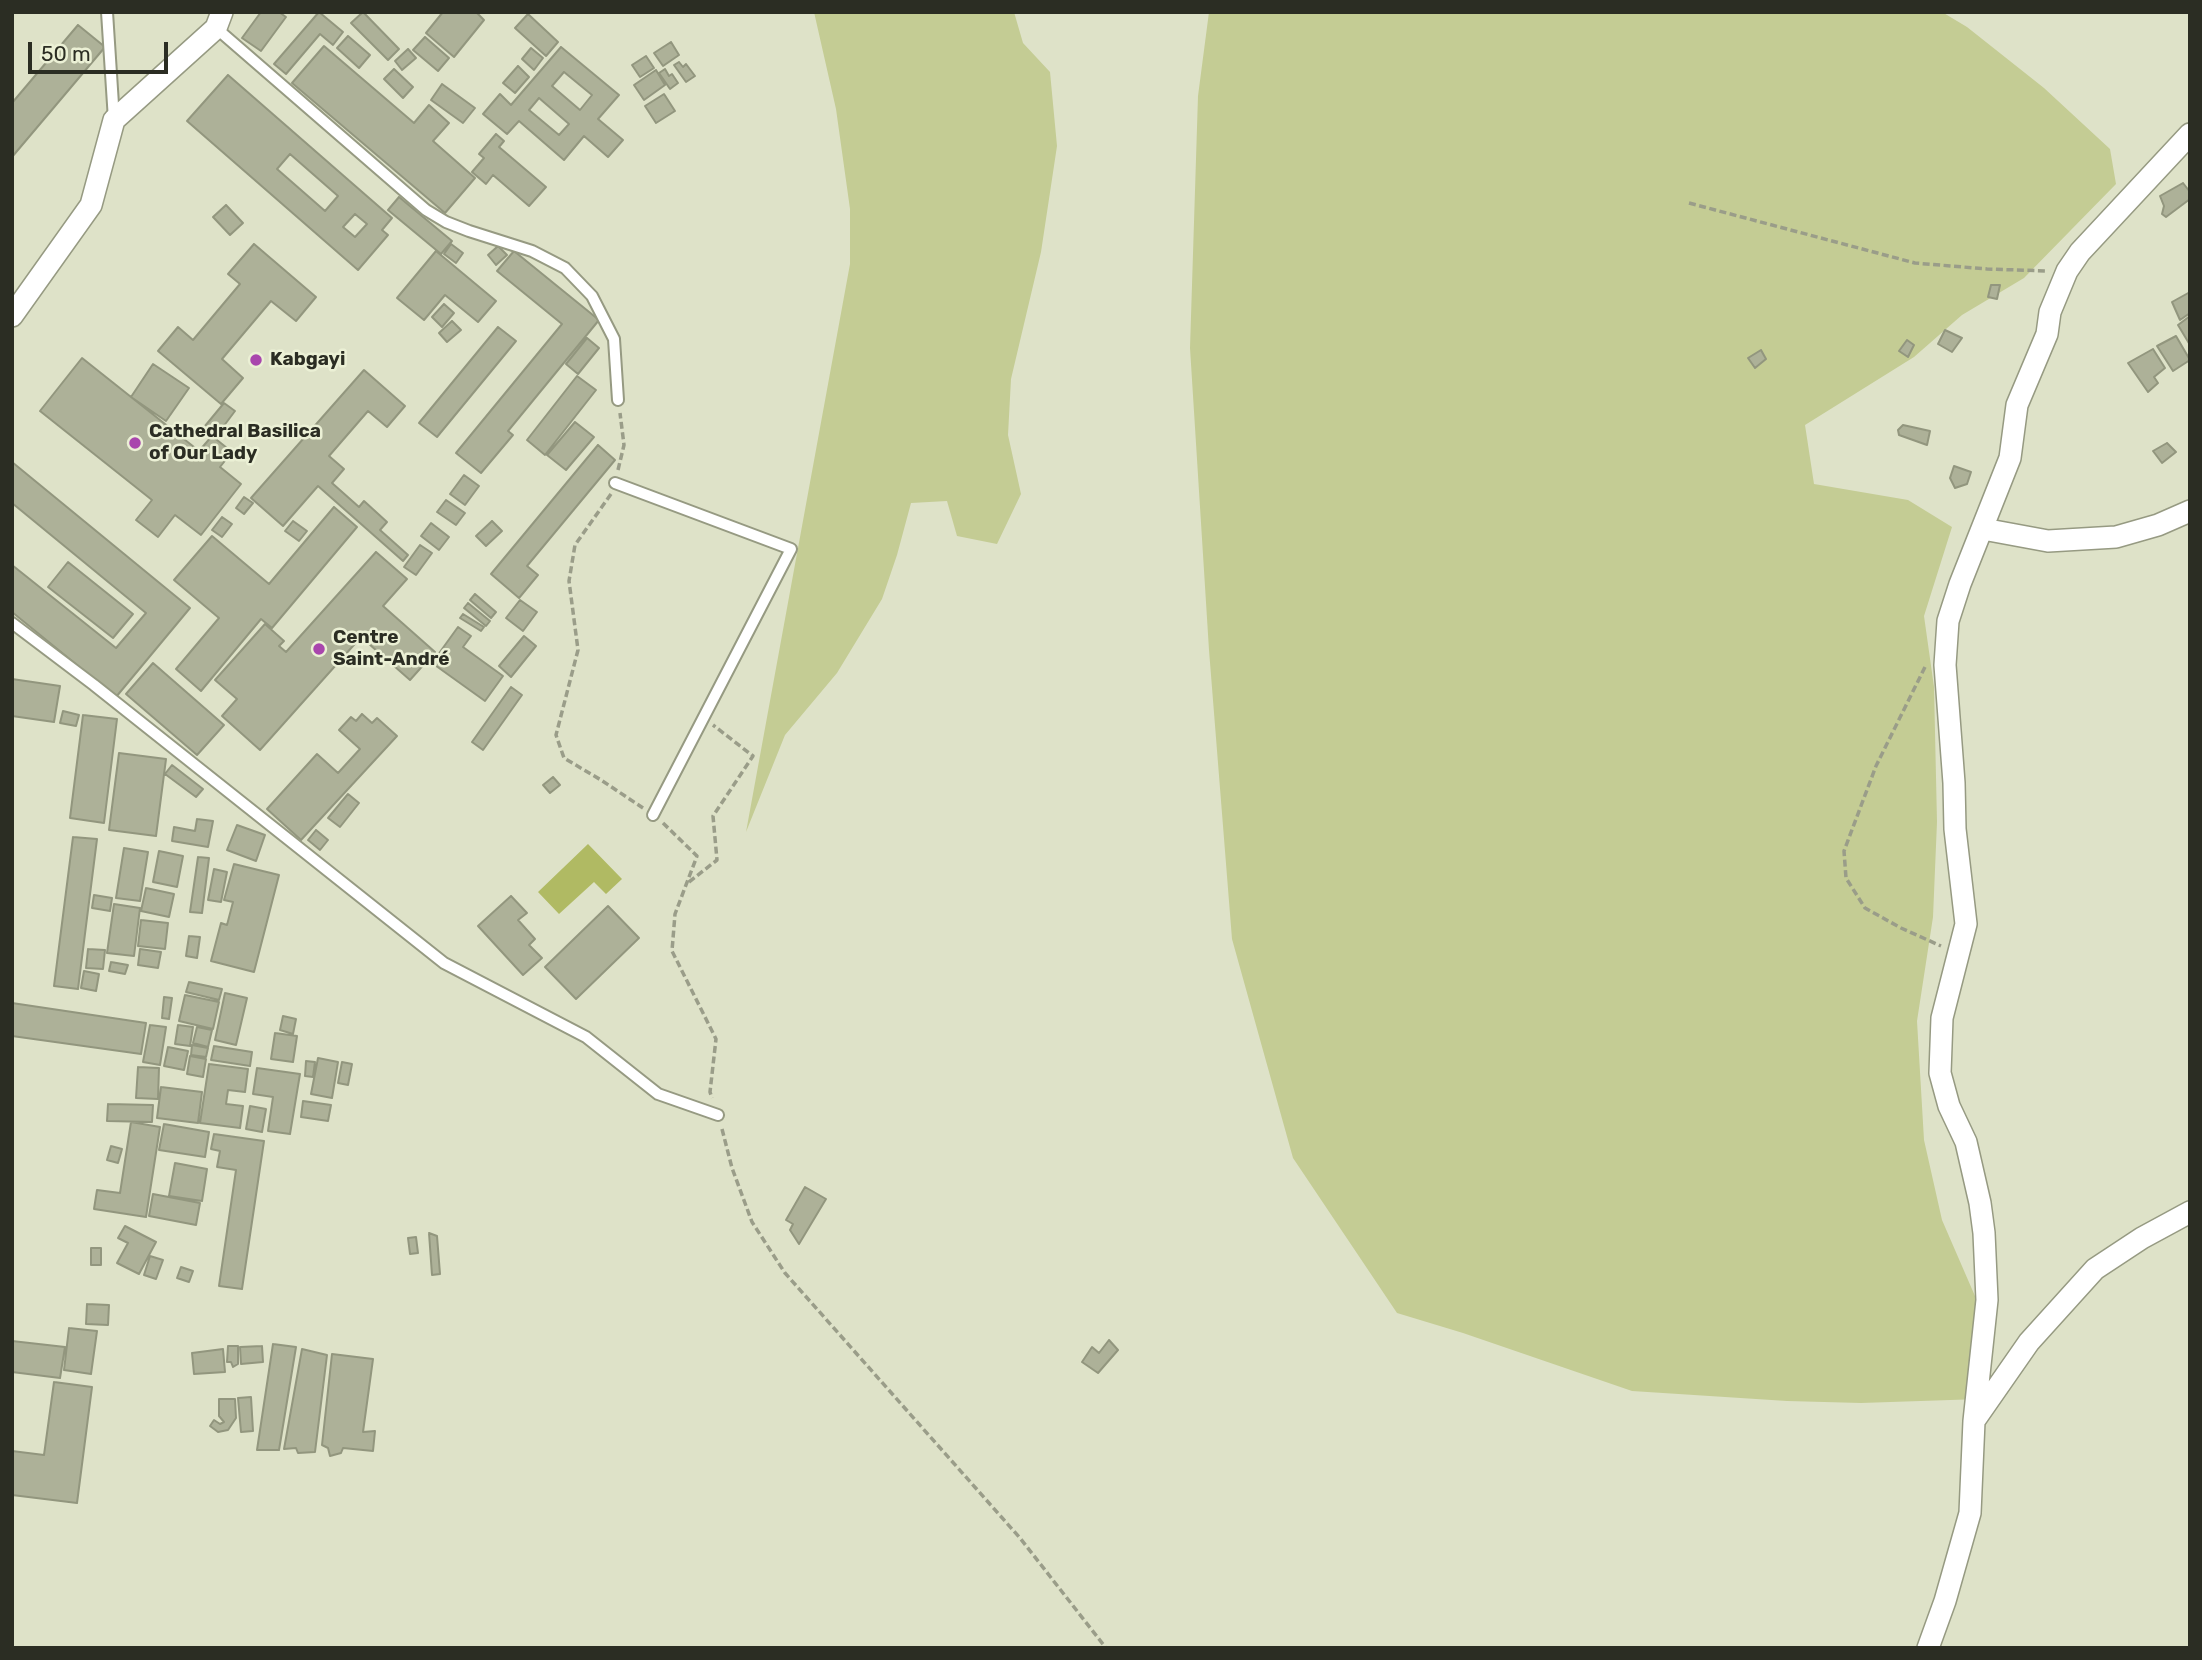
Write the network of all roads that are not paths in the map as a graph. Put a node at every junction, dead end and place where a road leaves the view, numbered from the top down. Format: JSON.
{"nodes":[{"id":1,"x":107,"y":12,"type":"edge"},
{"id":2,"x":219,"y":20,"type":"edge"},
{"id":3,"x":114,"y":120,"type":"junction"},
{"id":4,"x":2190,"y":134,"type":"edge"},
{"id":5,"x":12,"y":316,"type":"edge"},
{"id":6,"x":618,"y":400,"type":"road end"},
{"id":7,"x":615,"y":483,"type":"road end"},
{"id":8,"x":2190,"y":511,"type":"edge"},
{"id":9,"x":1983,"y":529,"type":"junction"},
{"id":10,"x":12,"y":623,"type":"edge"},
{"id":11,"x":653,"y":815,"type":"road end"},
{"id":12,"x":718,"y":1115,"type":"road end"},
{"id":13,"x":2190,"y":1212,"type":"edge"},
{"id":14,"x":1974,"y":1421,"type":"junction"},
{"id":15,"x":1928,"y":1648,"type":"edge"}],
"edges":[{"from":1,"to":3,"type":"lane"},
{"from":2,"to":3,"type":"street"},
{"from":2,"to":6,"type":"lane"},
{"from":3,"to":5,"type":"street"},
{"from":4,"to":9,"type":"street"},
{"from":7,"to":11,"type":"lane"},
{"from":8,"to":9,"type":"street"},
{"from":9,"to":14,"type":"street"},
{"from":10,"to":12,"type":"lane"},
{"from":13,"to":14,"type":"street"},
{"from":14,"to":15,"type":"street"}]}
